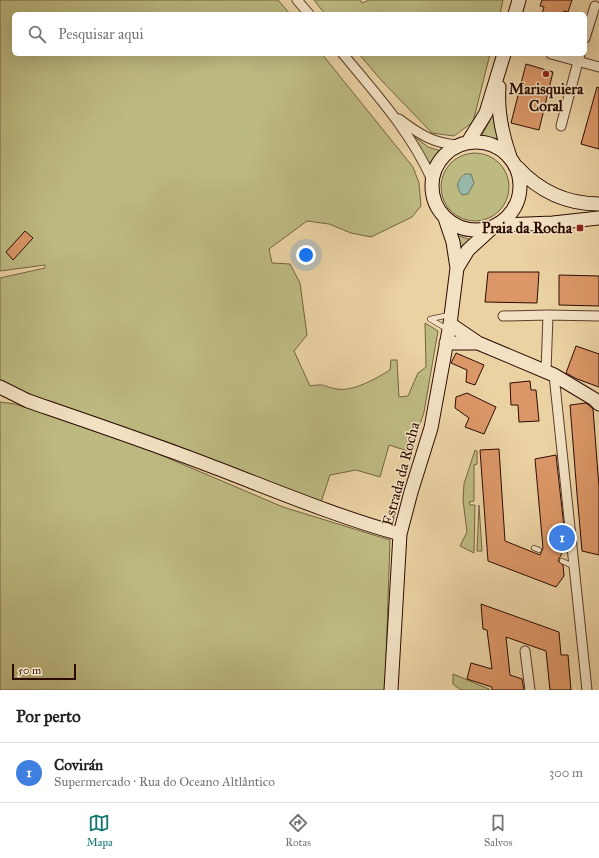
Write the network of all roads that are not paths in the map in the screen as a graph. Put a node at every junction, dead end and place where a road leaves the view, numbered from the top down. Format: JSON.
{"nodes":[{"id":1,"x":297,"y":0,"type":"edge"},
{"id":2,"x":519,"y":0,"type":"edge"},
{"id":3,"x":595,"y":6,"type":"dead end"},
{"id":4,"x":307,"y":12,"type":"edge"},
{"id":5,"x":516,"y":12,"type":"edge"},
{"id":6,"x":587,"y":32,"type":"edge"},
{"id":7,"x":345,"y":56,"type":"edge"},
{"id":8,"x":503,"y":56,"type":"edge"},
{"id":9,"x":565,"y":56,"type":"edge"},
{"id":10,"x":579,"y":58,"type":"edge"},
{"id":11,"x":500,"y":67,"type":"junction"},
{"id":12,"x":599,"y":67,"type":"edge"},
{"id":13,"x":392,"y":113,"type":"junction"},
{"id":14,"x":561,"y":126,"type":"dead end"},
{"id":15,"x":464,"y":144,"type":"junction"},
{"id":16,"x":513,"y":161,"type":"junction"},
{"id":17,"x":432,"y":180,"type":"junction"},
{"id":18,"x":599,"y":204,"type":"edge"},
{"id":19,"x":445,"y":218,"type":"junction"},
{"id":20,"x":599,"y":218,"type":"edge"},
{"id":21,"x":496,"y":226,"type":"junction"},
{"id":22,"x":457,"y":268,"type":"junction"},
{"id":23,"x":548,"y":315,"type":"junction"},
{"id":24,"x":503,"y":316,"type":"dead end"},
{"id":25,"x":599,"y":316,"type":"edge"},
{"id":26,"x":450,"y":323,"type":"junction"},
{"id":27,"x":446,"y":343,"type":"junction"},
{"id":28,"x":478,"y":343,"type":"junction"},
{"id":29,"x":550,"y":373,"type":"junction"},
{"id":30,"x":0,"y":387,"type":"edge"},
{"id":31,"x":0,"y":395,"type":"edge"},
{"id":32,"x":28,"y":401,"type":"junction"},
{"id":33,"x":599,"y":404,"type":"edge"},
{"id":34,"x":400,"y":534,"type":"junction"},
{"id":35,"x":562,"y":561,"type":"dead end"},
{"id":36,"x":573,"y":566,"type":"junction"},
{"id":37,"x":525,"y":651,"type":"dead end"},
{"id":38,"x":391,"y":690,"type":"edge"},
{"id":39,"x":530,"y":690,"type":"edge"},
{"id":40,"x":588,"y":690,"type":"edge"}],
"edges":[{"from":1,"to":4,"type":"street"},
{"from":2,"to":5,"type":"street"},
{"from":3,"to":6,"type":"street"},
{"from":7,"to":13,"type":"street"},
{"from":8,"to":11,"type":"street"},
{"from":9,"to":10,"type":"street"},
{"from":10,"to":12,"type":"street"},
{"from":10,"to":14,"type":"street"},
{"from":11,"to":15,"type":"street"},
{"from":11,"to":16,"type":"street"},
{"from":13,"to":15,"type":"street"},
{"from":13,"to":17,"type":"street"},
{"from":15,"to":16,"type":"street"},
{"from":15,"to":17,"type":"street"},
{"from":16,"to":18,"type":"street"},
{"from":16,"to":21,"type":"street"},
{"from":17,"to":19,"type":"street"},
{"from":19,"to":21,"type":"street"},
{"from":19,"to":22,"type":"street","name":"Estrada da Rocha"},
{"from":20,"to":21,"type":"street"},
{"from":21,"to":22,"type":"street","name":"Estrada da Rocha"},
{"from":22,"to":26,"type":"street","name":"Estrada da Rocha"},
{"from":23,"to":24,"type":"street"},
{"from":23,"to":25,"type":"street"},
{"from":23,"to":29,"type":"street"},
{"from":26,"to":27,"type":"street","name":"Estrada da Rocha"},
{"from":26,"to":28,"type":"street"},
{"from":27,"to":28,"type":"street"},
{"from":27,"to":34,"type":"street","name":"Estrada da Rocha"},
{"from":28,"to":29,"type":"street"},
{"from":29,"to":33,"type":"street"},
{"from":29,"to":36,"type":"street"},
{"from":30,"to":32,"type":"street"},
{"from":31,"to":32,"type":"street"},
{"from":32,"to":34,"type":"street"},
{"from":34,"to":38,"type":"street","name":"Estrada da Rocha"},
{"from":35,"to":36,"type":"lane"},
{"from":36,"to":40,"type":"street"},
{"from":37,"to":39,"type":"street"}]}
